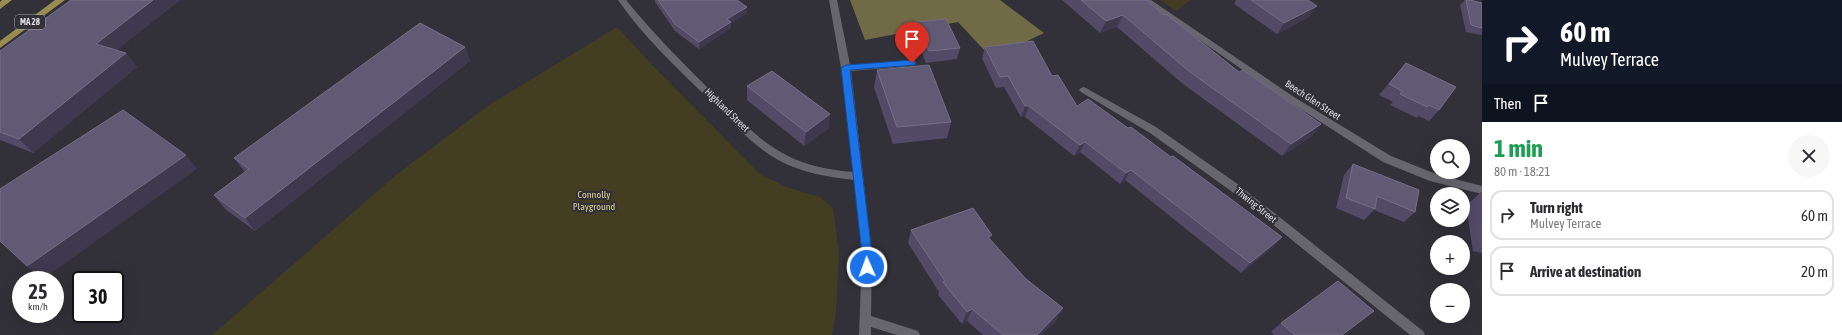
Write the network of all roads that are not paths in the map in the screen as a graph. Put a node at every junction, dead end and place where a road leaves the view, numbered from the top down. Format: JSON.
{"nodes":[{"id":1,"x":8,"y":0,"type":"edge"},
{"id":2,"x":61,"y":0,"type":"edge"},
{"id":3,"x":622,"y":0,"type":"edge"},
{"id":4,"x":833,"y":0,"type":"edge"},
{"id":5,"x":1145,"y":0,"type":"edge"},
{"id":6,"x":0,"y":6,"type":"edge"},
{"id":7,"x":0,"y":45,"type":"edge"},
{"id":8,"x":912,"y":63,"type":"dead end"},
{"id":9,"x":846,"y":68,"type":"junction"},
{"id":10,"x":1084,"y":90,"type":"dead end"},
{"id":11,"x":859,"y":176,"type":"junction"},
{"id":12,"x":1482,"y":190,"type":"edge"},
{"id":13,"x":866,"y":320,"type":"junction"},
{"id":14,"x":865,"y":335,"type":"edge"},
{"id":15,"x":914,"y":335,"type":"edge"},
{"id":16,"x":1419,"y":335,"type":"edge"}],
"edges":[{"from":1,"to":6,"type":"main road"},
{"from":2,"to":7,"type":"main road","number":"MA 28"},
{"from":3,"to":11,"type":"street","name":"Highland Street"},
{"from":4,"to":9,"type":"street"},
{"from":5,"to":12,"type":"street","name":"Beech Glen Street"},
{"from":8,"to":9,"type":"street"},
{"from":9,"to":11,"type":"street"},
{"from":10,"to":16,"type":"street","name":"Thwing Street"},
{"from":11,"to":13,"type":"street"},
{"from":13,"to":14,"type":"street"},
{"from":13,"to":15,"type":"street"}]}
